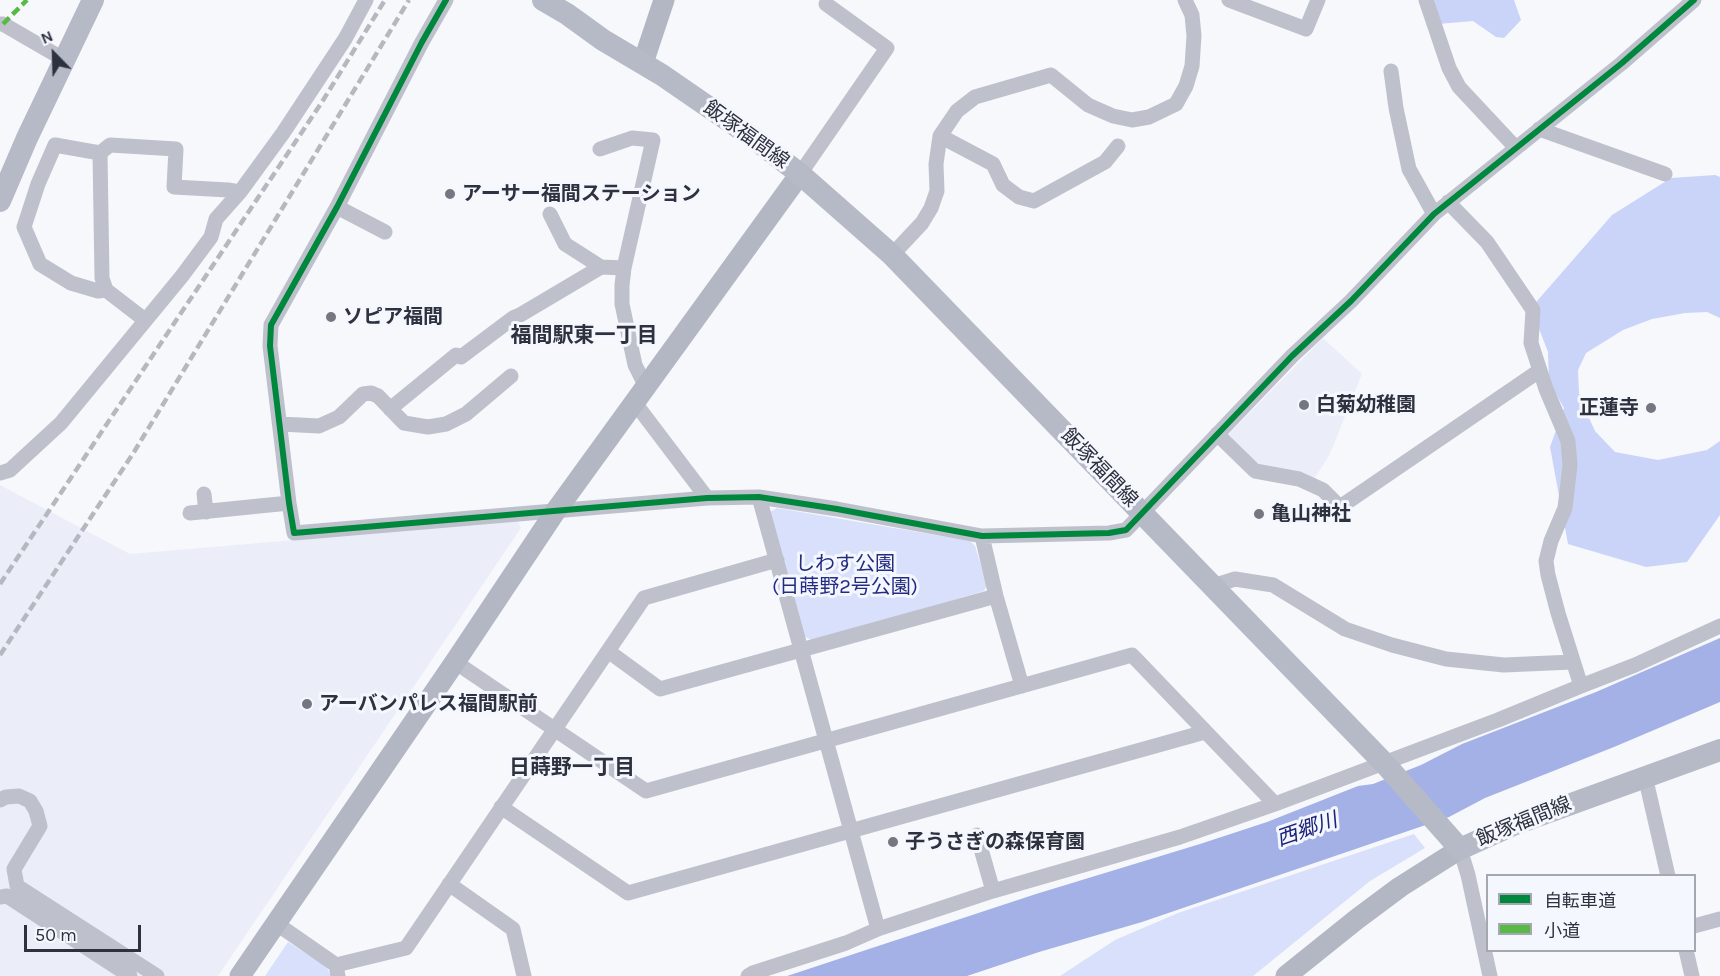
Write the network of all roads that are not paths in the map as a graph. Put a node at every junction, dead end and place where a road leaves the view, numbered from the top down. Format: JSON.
{"nodes":[{"id":1,"x":93,"y":0,"type":"edge"},
{"id":2,"x":366,"y":0,"type":"edge"},
{"id":3,"x":446,"y":0,"type":"edge"},
{"id":4,"x":543,"y":0,"type":"edge"},
{"id":5,"x":664,"y":0,"type":"edge"},
{"id":6,"x":1185,"y":0,"type":"edge"},
{"id":7,"x":1229,"y":0,"type":"edge"},
{"id":8,"x":1318,"y":0,"type":"edge"},
{"id":9,"x":1426,"y":0,"type":"edge"},
{"id":10,"x":1694,"y":0,"type":"edge"},
{"id":11,"x":826,"y":4,"type":"dead end"},
{"id":12,"x":0,"y":24,"type":"edge"},
{"id":13,"x":65,"y":60,"type":"junction"},
{"id":14,"x":643,"y":63,"type":"junction"},
{"id":15,"x":1391,"y":71,"type":"dead end"},
{"id":16,"x":1539,"y":129,"type":"junction"},
{"id":17,"x":940,"y":136,"type":"junction"},
{"id":18,"x":1118,"y":146,"type":"dead end"},
{"id":19,"x":1516,"y":148,"type":"junction"},
{"id":20,"x":600,"y":149,"type":"dead end"},
{"id":21,"x":100,"y":153,"type":"junction"},
{"id":22,"x":800,"y":174,"type":"junction"},
{"id":23,"x":1665,"y":174,"type":"dead end"},
{"id":24,"x":240,"y":192,"type":"junction"},
{"id":25,"x":0,"y":201,"type":"edge"},
{"id":26,"x":1448,"y":202,"type":"junction"},
{"id":27,"x":336,"y":207,"type":"junction"},
{"id":28,"x":550,"y":214,"type":"dead end"},
{"id":29,"x":1434,"y":214,"type":"junction"},
{"id":30,"x":385,"y":232,"type":"dead end"},
{"id":31,"x":892,"y":255,"type":"junction"},
{"id":32,"x":601,"y":267,"type":"junction"},
{"id":33,"x":624,"y":268,"type":"junction"},
{"id":34,"x":106,"y":290,"type":"junction"},
{"id":35,"x":145,"y":320,"type":"junction"},
{"id":36,"x":1539,"y":371,"type":"junction"},
{"id":37,"x":511,"y":376,"type":"dead end"},
{"id":38,"x":641,"y":395,"type":"junction"},
{"id":39,"x":390,"y":409,"type":"junction"},
{"id":40,"x":280,"y":424,"type":"junction"},
{"id":41,"x":1217,"y":434,"type":"junction"},
{"id":42,"x":0,"y":472,"type":"edge"},
{"id":43,"x":204,"y":494,"type":"dead end"},
{"id":44,"x":759,"y":497,"type":"junction"},
{"id":45,"x":707,"y":498,"type":"junction"},
{"id":46,"x":289,"y":504,"type":"junction"},
{"id":47,"x":206,"y":512,"type":"junction"},
{"id":48,"x":555,"y":512,"type":"junction"},
{"id":49,"x":1142,"y":512,"type":"junction"},
{"id":50,"x":190,"y":513,"type":"dead end"},
{"id":51,"x":982,"y":536,"type":"junction"},
{"id":52,"x":777,"y":560,"type":"junction"},
{"id":53,"x":1213,"y":586,"type":"junction"},
{"id":54,"x":996,"y":596,"type":"junction"},
{"id":55,"x":1720,"y":626,"type":"edge"},
{"id":56,"x":608,"y":651,"type":"junction"},
{"id":57,"x":802,"y":651,"type":"junction"},
{"id":58,"x":455,"y":662,"type":"junction"},
{"id":59,"x":1573,"y":662,"type":"junction"},
{"id":60,"x":1022,"y":686,"type":"junction"},
{"id":61,"x":1581,"y":686,"type":"junction"},
{"id":62,"x":554,"y":729,"type":"junction"},
{"id":63,"x":1205,"y":732,"type":"junction"},
{"id":64,"x":826,"y":740,"type":"junction"},
{"id":65,"x":1720,"y":750,"type":"edge"},
{"id":66,"x":1388,"y":768,"type":"junction"},
{"id":67,"x":1645,"y":776,"type":"junction"},
{"id":68,"x":0,"y":800,"type":"edge"},
{"id":69,"x":1275,"y":804,"type":"junction"},
{"id":70,"x":501,"y":807,"type":"junction"},
{"id":71,"x":851,"y":831,"type":"junction"},
{"id":72,"x":977,"y":835,"type":"dead end"},
{"id":73,"x":1460,"y":849,"type":"junction"},
{"id":74,"x":1668,"y":874,"type":"edge"},
{"id":75,"x":449,"y":884,"type":"junction"},
{"id":76,"x":993,"y":891,"type":"junction"},
{"id":77,"x":0,"y":897,"type":"edge"},
{"id":78,"x":1720,"y":919,"type":"edge"},
{"id":79,"x":277,"y":924,"type":"junction"},
{"id":80,"x":1696,"y":926,"type":"edge"},
{"id":81,"x":878,"y":929,"type":"junction"},
{"id":82,"x":1686,"y":952,"type":"edge"},
{"id":83,"x":337,"y":971,"type":"edge"},
{"id":84,"x":130,"y":976,"type":"edge"},
{"id":85,"x":158,"y":976,"type":"edge"},
{"id":86,"x":240,"y":976,"type":"edge"},
{"id":87,"x":524,"y":976,"type":"edge"},
{"id":88,"x":748,"y":976,"type":"edge"},
{"id":89,"x":1286,"y":976,"type":"edge"},
{"id":90,"x":1490,"y":976,"type":"edge"},
{"id":91,"x":1692,"y":976,"type":"edge"}],
"edges":[{"from":1,"to":13,"type":"main road"},
{"from":2,"to":24,"type":"street"},
{"from":3,"to":27,"type":"street"},
{"from":4,"to":14,"type":"main road","name":"飯塚福間線"},
{"from":5,"to":14,"type":"street"},
{"from":6,"to":17,"type":"street"},
{"from":7,"to":8,"type":"street"},
{"from":9,"to":19,"type":"street"},
{"from":10,"to":16,"type":"street"},
{"from":11,"to":22,"type":"street"},
{"from":12,"to":13,"type":"street"},
{"from":13,"to":25,"type":"main road"},
{"from":14,"to":22,"type":"main road","name":"飯塚福間線"},
{"from":15,"to":29,"type":"street"},
{"from":16,"to":19,"type":"street"},
{"from":16,"to":23,"type":"street"},
{"from":17,"to":18,"type":"street"},
{"from":17,"to":31,"type":"street"},
{"from":19,"to":26,"type":"street"},
{"from":20,"to":33,"type":"street"},
{"from":21,"to":24,"type":"street"},
{"from":21,"to":34,"type":"street"},
{"from":21,"to":34,"type":"street"},
{"from":22,"to":31,"type":"main road","name":"飯塚福間線"},
{"from":22,"to":38,"type":"street"},
{"from":24,"to":35,"type":"street"},
{"from":26,"to":29,"type":"street"},
{"from":26,"to":36,"type":"street"},
{"from":27,"to":30,"type":"street"},
{"from":27,"to":40,"type":"street"},
{"from":28,"to":32,"type":"street"},
{"from":29,"to":41,"type":"street"},
{"from":31,"to":49,"type":"main road","name":"飯塚福間線"},
{"from":32,"to":33,"type":"street"},
{"from":32,"to":39,"type":"street"},
{"from":33,"to":38,"type":"street"},
{"from":34,"to":35,"type":"street"},
{"from":35,"to":42,"type":"street"},
{"from":36,"to":41,"type":"street"},
{"from":36,"to":59,"type":"street"},
{"from":37,"to":39,"type":"street"},
{"from":38,"to":45,"type":"street"},
{"from":38,"to":48,"type":"street"},
{"from":39,"to":40,"type":"street"},
{"from":40,"to":46,"type":"street"},
{"from":41,"to":49,"type":"street"},
{"from":43,"to":47,"type":"street"},
{"from":44,"to":45,"type":"street"},
{"from":44,"to":51,"type":"street"},
{"from":44,"to":52,"type":"street"},
{"from":45,"to":48,"type":"street"},
{"from":46,"to":47,"type":"street"},
{"from":46,"to":48,"type":"street"},
{"from":47,"to":50,"type":"street"},
{"from":48,"to":58,"type":"street"},
{"from":49,"to":51,"type":"street"},
{"from":49,"to":53,"type":"main road","name":"飯塚福間線"},
{"from":51,"to":54,"type":"street"},
{"from":52,"to":56,"type":"street"},
{"from":52,"to":57,"type":"street"},
{"from":53,"to":59,"type":"street"},
{"from":53,"to":66,"type":"main road","name":"飯塚福間線"},
{"from":54,"to":57,"type":"street"},
{"from":54,"to":60,"type":"street"},
{"from":55,"to":61,"type":"street"},
{"from":56,"to":57,"type":"street"},
{"from":56,"to":62,"type":"street"},
{"from":57,"to":64,"type":"street"},
{"from":58,"to":62,"type":"street"},
{"from":58,"to":79,"type":"street"},
{"from":59,"to":61,"type":"street"},
{"from":60,"to":63,"type":"street"},
{"from":60,"to":64,"type":"street"},
{"from":61,"to":66,"type":"street"},
{"from":62,"to":64,"type":"street"},
{"from":62,"to":70,"type":"street"},
{"from":63,"to":69,"type":"street"},
{"from":63,"to":71,"type":"street"},
{"from":64,"to":71,"type":"street"},
{"from":65,"to":67,"type":"main road","name":"飯塚福間線"},
{"from":66,"to":69,"type":"street"},
{"from":66,"to":73,"type":"main road","name":"飯塚福間線"},
{"from":67,"to":73,"type":"main road","name":"飯塚福間線"},
{"from":67,"to":74,"type":"street"},
{"from":68,"to":85,"type":"street"},
{"from":69,"to":76,"type":"street"},
{"from":70,"to":71,"type":"street"},
{"from":70,"to":75,"type":"street"},
{"from":71,"to":81,"type":"street"},
{"from":72,"to":76,"type":"street"},
{"from":73,"to":89,"type":"street"},
{"from":73,"to":90,"type":"street"},
{"from":75,"to":83,"type":"street"},
{"from":75,"to":87,"type":"street"},
{"from":76,"to":81,"type":"street"},
{"from":77,"to":84,"type":"street"},
{"from":78,"to":80,"type":"street"},
{"from":79,"to":83,"type":"street"},
{"from":79,"to":86,"type":"street"},
{"from":81,"to":88,"type":"street"},
{"from":82,"to":91,"type":"street"}]}
